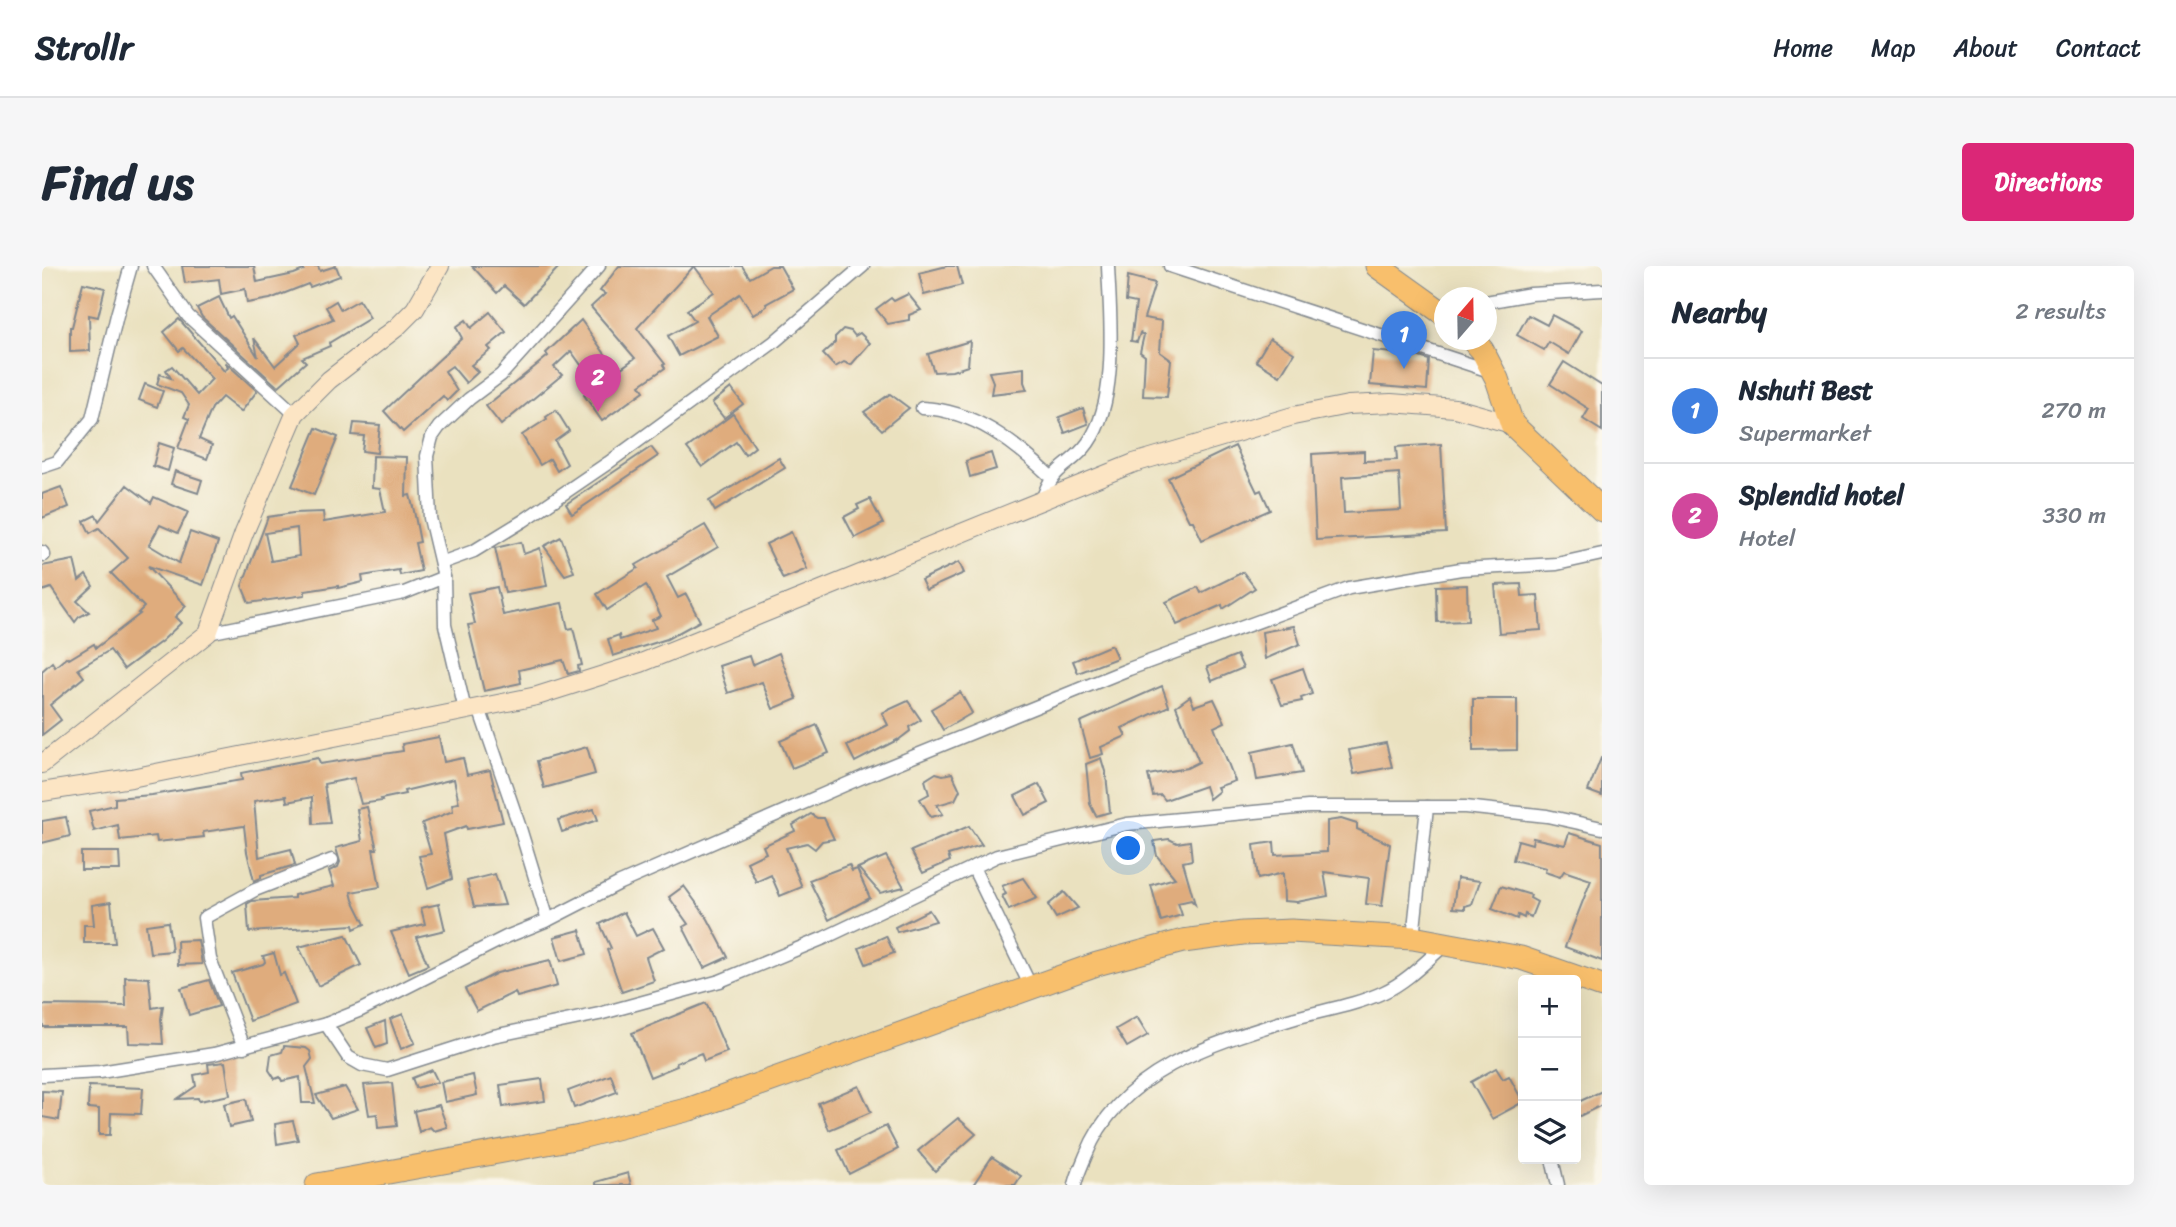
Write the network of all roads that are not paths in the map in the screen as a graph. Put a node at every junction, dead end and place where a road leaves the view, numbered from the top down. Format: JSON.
{"nodes":[{"id":1,"x":131,"y":266,"type":"edge"},
{"id":2,"x":153,"y":266,"type":"edge"},
{"id":3,"x":440,"y":266,"type":"edge"},
{"id":4,"x":599,"y":266,"type":"edge"},
{"id":5,"x":863,"y":266,"type":"edge"},
{"id":6,"x":1108,"y":266,"type":"edge"},
{"id":7,"x":1171,"y":266,"type":"edge"},
{"id":8,"x":1377,"y":266,"type":"edge"},
{"id":9,"x":1602,"y":290,"type":"edge"},
{"id":10,"x":1497,"y":300,"type":"edge"},
{"id":11,"x":1434,"y":306,"type":"edge"},
{"id":12,"x":1482,"y":350,"type":"edge"},
{"id":13,"x":1494,"y":372,"type":"junction"},
{"id":14,"x":922,"y":408,"type":"dead end"},
{"id":15,"x":295,"y":414,"type":"junction"},
{"id":16,"x":1512,"y":424,"type":"junction"},
{"id":17,"x":42,"y":467,"type":"edge"},
{"id":18,"x":1051,"y":477,"type":"junction"},
{"id":19,"x":1042,"y":501,"type":"junction"},
{"id":20,"x":1602,"y":510,"type":"edge"},
{"id":21,"x":1602,"y":554,"type":"edge"},
{"id":22,"x":441,"y":564,"type":"junction"},
{"id":23,"x":444,"y":577,"type":"junction"},
{"id":24,"x":208,"y":632,"type":"junction"},
{"id":25,"x":472,"y":709,"type":"junction"},
{"id":26,"x":42,"y":764,"type":"edge"},
{"id":27,"x":42,"y":792,"type":"edge"},
{"id":28,"x":1427,"y":807,"type":"junction"},
{"id":29,"x":1602,"y":828,"type":"edge"},
{"id":30,"x":332,"y":860,"type":"dead end"},
{"id":31,"x":973,"y":867,"type":"junction"},
{"id":32,"x":548,"y":920,"type":"junction"},
{"id":33,"x":1413,"y":938,"type":"junction"},
{"id":34,"x":1447,"y":943,"type":"junction"},
{"id":35,"x":1558,"y":975,"type":"edge"},
{"id":36,"x":1581,"y":981,"type":"edge"},
{"id":37,"x":1602,"y":986,"type":"edge"},
{"id":38,"x":1031,"y":988,"type":"junction"},
{"id":39,"x":326,"y":1024,"type":"junction"},
{"id":40,"x":243,"y":1047,"type":"junction"},
{"id":41,"x":42,"y":1074,"type":"edge"},
{"id":42,"x":1553,"y":1164,"type":"edge"},
{"id":43,"x":317,"y":1185,"type":"edge"},
{"id":44,"x":1075,"y":1185,"type":"edge"},
{"id":45,"x":1558,"y":1185,"type":"edge"}],
"edges":[{"from":1,"to":17,"type":"street"},
{"from":2,"to":15,"type":"street"},
{"from":3,"to":15,"type":"street"},
{"from":4,"to":22,"type":"street"},
{"from":5,"to":22,"type":"street"},
{"from":6,"to":18,"type":"street"},
{"from":7,"to":13,"type":"street"},
{"from":8,"to":11,"type":"highway"},
{"from":9,"to":10,"type":"street"},
{"from":12,"to":13,"type":"highway"},
{"from":13,"to":16,"type":"highway"},
{"from":14,"to":18,"type":"street"},
{"from":15,"to":24,"type":"street"},
{"from":16,"to":19,"type":"street"},
{"from":16,"to":20,"type":"highway"},
{"from":18,"to":19,"type":"street"},
{"from":19,"to":25,"type":"street"},
{"from":21,"to":32,"type":"street"},
{"from":22,"to":23,"type":"street"},
{"from":23,"to":24,"type":"street"},
{"from":23,"to":25,"type":"street"},
{"from":24,"to":26,"type":"street"},
{"from":25,"to":27,"type":"street"},
{"from":25,"to":32,"type":"street"},
{"from":28,"to":29,"type":"street"},
{"from":28,"to":31,"type":"street"},
{"from":28,"to":33,"type":"street"},
{"from":30,"to":40,"type":"street"},
{"from":31,"to":38,"type":"street"},
{"from":31,"to":39,"type":"street"},
{"from":32,"to":39,"type":"street"},
{"from":33,"to":34,"type":"highway"},
{"from":33,"to":38,"type":"highway"},
{"from":34,"to":35,"type":"highway"},
{"from":34,"to":44,"type":"street"},
{"from":36,"to":37,"type":"highway"},
{"from":38,"to":43,"type":"highway"},
{"from":39,"to":40,"type":"street"},
{"from":40,"to":41,"type":"street"},
{"from":42,"to":45,"type":"street"}]}
